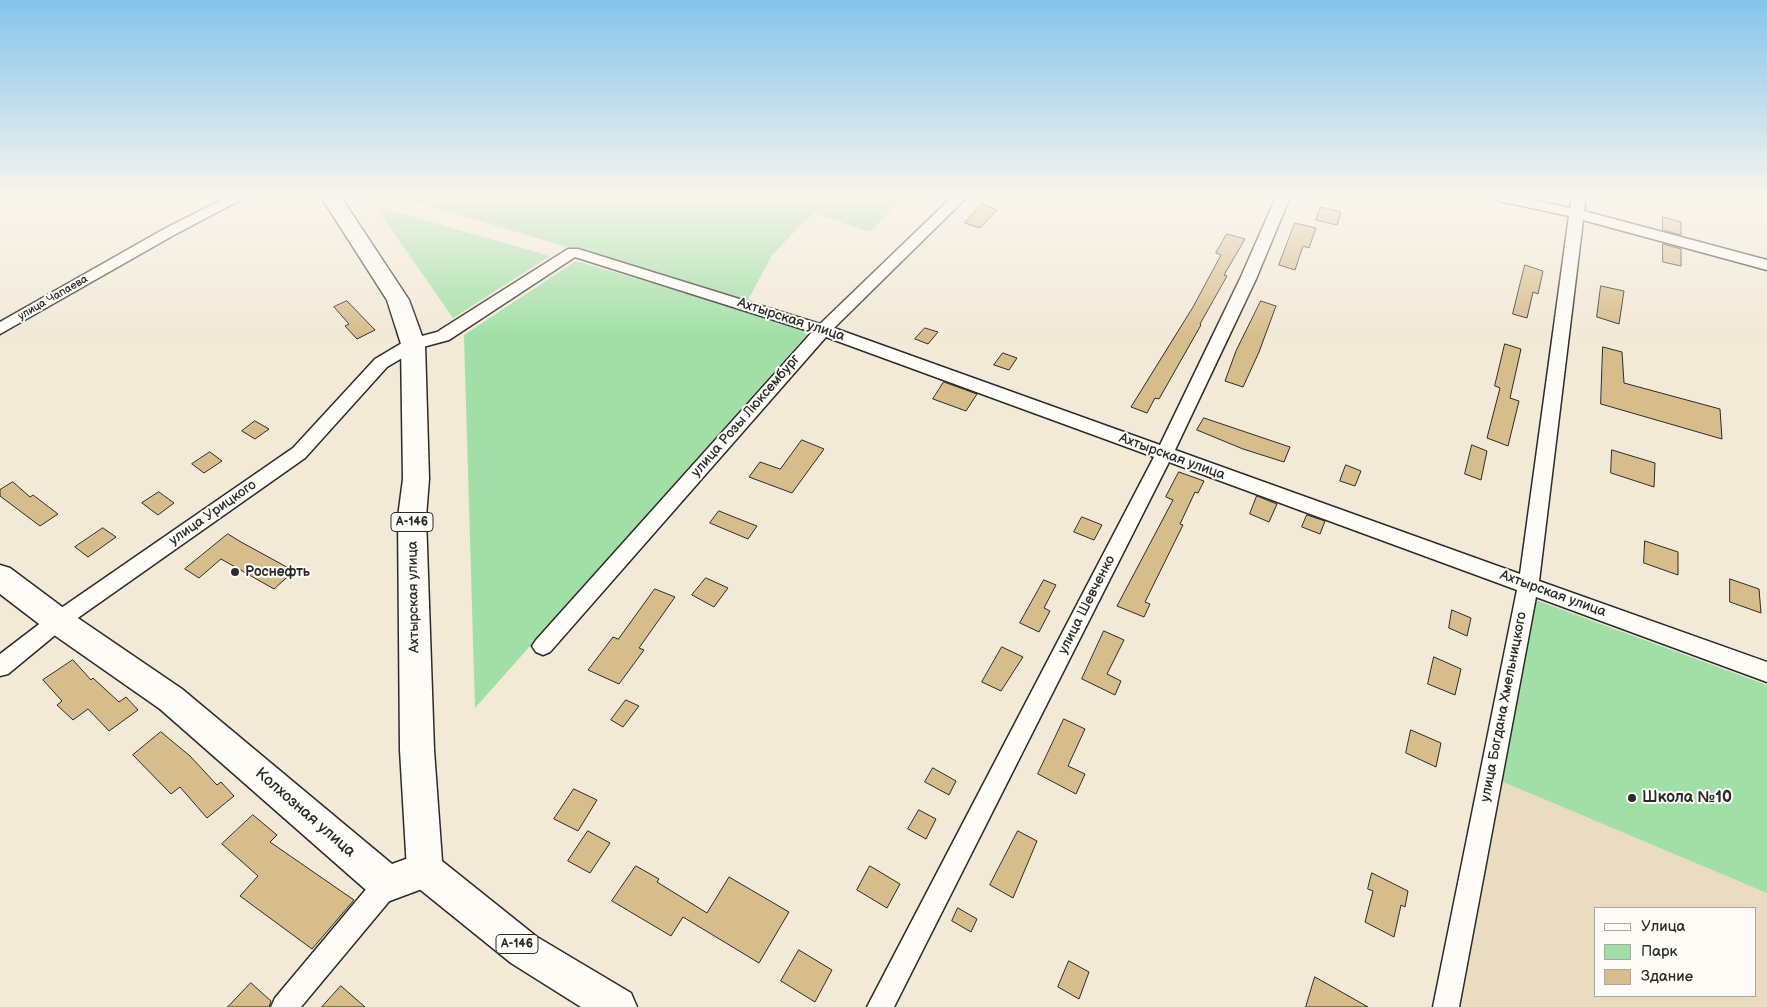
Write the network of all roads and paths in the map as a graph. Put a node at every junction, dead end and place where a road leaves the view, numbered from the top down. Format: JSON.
{"nodes":[{"id":1,"x":148,"y":244,"type":"edge"},
{"id":2,"x":362,"y":244,"type":"edge"},
{"id":3,"x":912,"y":244,"type":"edge"},
{"id":4,"x":1263,"y":244,"type":"edge"},
{"id":5,"x":1574,"y":244,"type":"edge"},
{"id":6,"x":1701,"y":244,"type":"edge"},
{"id":7,"x":573,"y":252,"type":"joint"},
{"id":8,"x":1767,"y":265,"type":"edge"},
{"id":9,"x":0,"y":329,"type":"edge"},
{"id":10,"x":823,"y":330,"type":"junction"},
{"id":11,"x":413,"y":344,"type":"junction"},
{"id":12,"x":1164,"y":454,"type":"junction"},
{"id":13,"x":0,"y":577,"type":"edge"},
{"id":14,"x":1528,"y":585,"type":"junction"},
{"id":15,"x":58,"y":620,"type":"junction"},
{"id":16,"x":543,"y":646,"type":"dead end"},
{"id":17,"x":0,"y":666,"type":"edge"},
{"id":18,"x":1767,"y":672,"type":"edge"},
{"id":19,"x":425,"y":870,"type":"junction"},
{"id":20,"x":388,"y":884,"type":"junction"},
{"id":21,"x":284,"y":1007,"type":"edge"},
{"id":22,"x":617,"y":1007,"type":"edge"},
{"id":23,"x":880,"y":1007,"type":"edge"},
{"id":24,"x":1446,"y":1007,"type":"edge"}],
"edges":[{"from":1,"to":9,"type":"street","name":"улица Чапаева"},
{"from":2,"to":11,"type":"main road","name":"Ахтырская улица","number":"А-146"},
{"from":3,"to":10,"type":"street","name":"улица Розы Люксембург"},
{"from":4,"to":12,"type":"street","name":"улица Шевченко"},
{"from":5,"to":14,"type":"street","name":"улица Богдана Хмельницкого"},
{"from":6,"to":8,"type":"street"},
{"from":7,"to":10,"type":"street","name":"Ахтырская улица"},
{"from":7,"to":11,"type":"street","name":"улица Урицкого"},
{"from":10,"to":12,"type":"street","name":"Ахтырская улица"},
{"from":10,"to":16,"type":"street","name":"улица Розы Люксембург"},
{"from":11,"to":15,"type":"street","name":"улица Урицкого"},
{"from":11,"to":19,"type":"main road","name":"Ахтырская улица","number":"А-146"},
{"from":12,"to":14,"type":"street","name":"Ахтырская улица"},
{"from":12,"to":23,"type":"street","name":"улица Шевченко"},
{"from":13,"to":15,"type":"main road","name":"Колхозная улица"},
{"from":14,"to":18,"type":"street","name":"Ахтырская улица"},
{"from":14,"to":24,"type":"street","name":"улица Богдана Хмельницкого"},
{"from":15,"to":17,"type":"street","name":"улица Урицкого"},
{"from":15,"to":20,"type":"main road","name":"Колхозная улица"},
{"from":19,"to":20,"type":"main road"},
{"from":19,"to":22,"type":"main road","number":"А-146"},
{"from":20,"to":21,"type":"street"}]}
